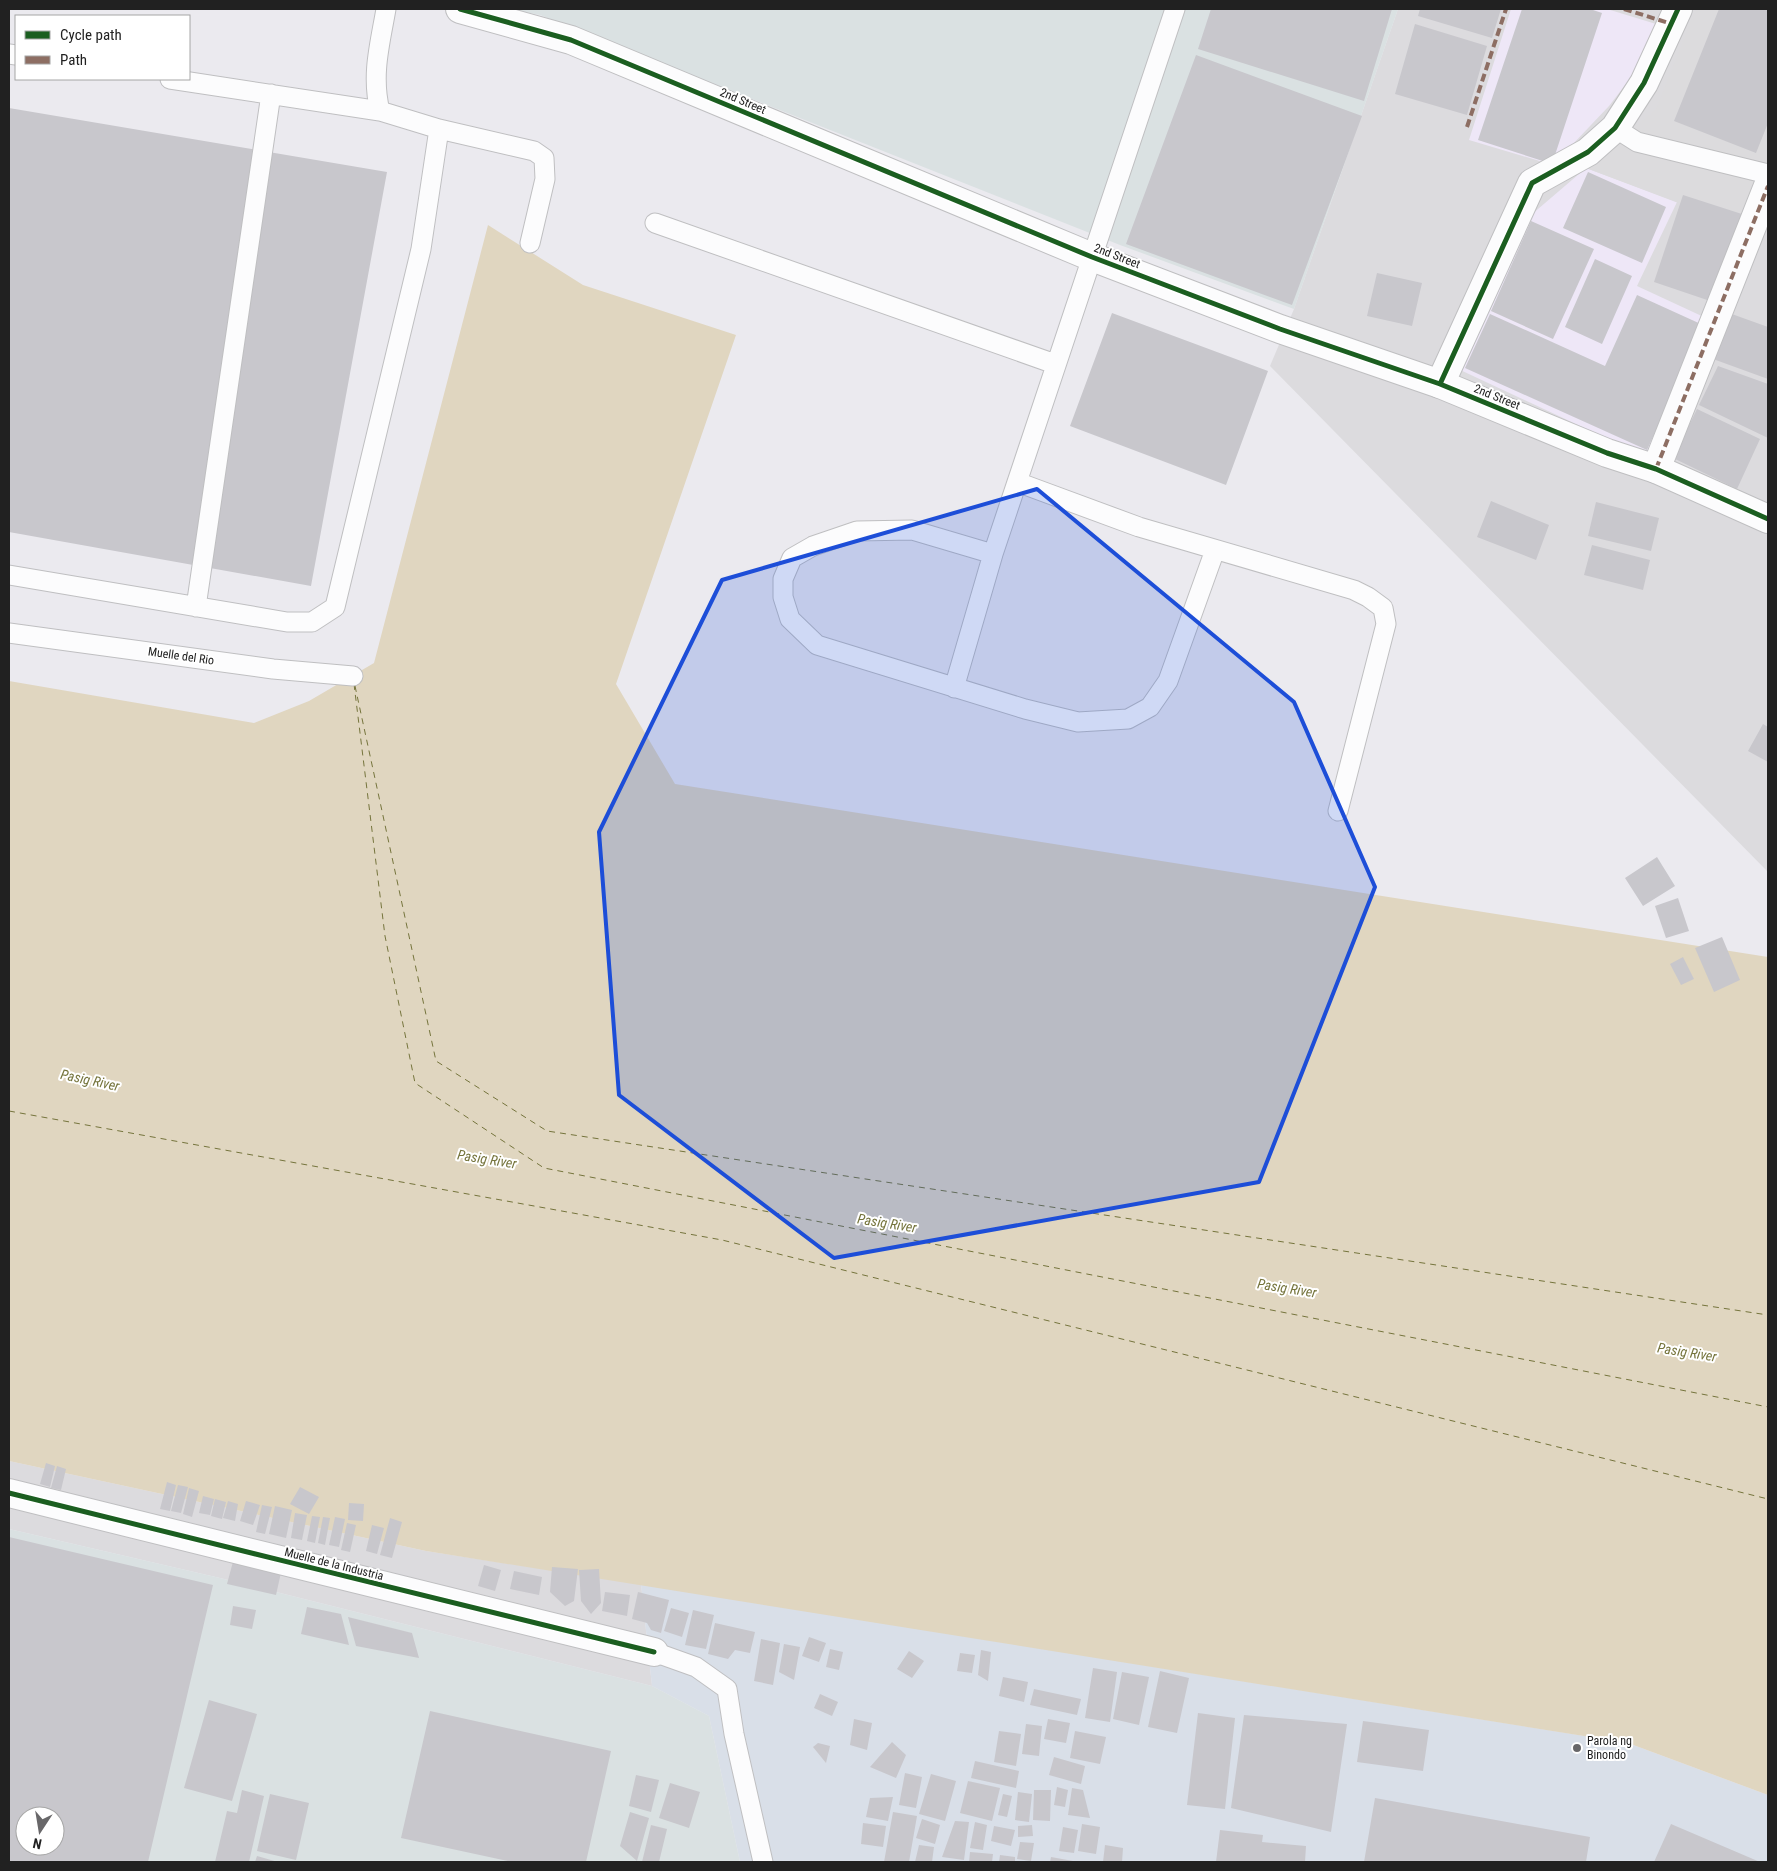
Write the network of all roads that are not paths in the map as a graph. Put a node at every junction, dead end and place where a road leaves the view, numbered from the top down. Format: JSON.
{"nodes":[{"id":1,"x":386,"y":9,"type":"edge"},
{"id":2,"x":460,"y":9,"type":"edge"},
{"id":3,"x":1175,"y":9,"type":"edge"},
{"id":4,"x":1678,"y":9,"type":"edge"},
{"id":5,"x":177,"y":80,"type":"edge"},
{"id":6,"x":271,"y":94,"type":"junction"},
{"id":7,"x":380,"y":111,"type":"junction"},
{"id":8,"x":439,"y":128,"type":"junction"},
{"id":9,"x":1615,"y":128,"type":"junction"},
{"id":10,"x":1768,"y":174,"type":"edge"},
{"id":11,"x":1768,"y":186,"type":"edge"},
{"id":12,"x":654,"y":223,"type":"dead end"},
{"id":13,"x":530,"y":244,"type":"dead end"},
{"id":14,"x":1092,"y":257,"type":"junction"},
{"id":15,"x":1056,"y":364,"type":"junction"},
{"id":16,"x":1440,"y":384,"type":"junction"},
{"id":17,"x":1656,"y":469,"type":"junction"},
{"id":18,"x":1016,"y":482,"type":"junction"},
{"id":19,"x":1768,"y":519,"type":"edge"},
{"id":20,"x":1215,"y":550,"type":"junction"},
{"id":21,"x":993,"y":554,"type":"junction"},
{"id":22,"x":9,"y":575,"type":"edge"},
{"id":23,"x":196,"y":607,"type":"junction"},
{"id":24,"x":9,"y":633,"type":"edge"},
{"id":25,"x":353,"y":676,"type":"dead end"},
{"id":26,"x":954,"y":688,"type":"junction"},
{"id":27,"x":1338,"y":811,"type":"dead end"},
{"id":28,"x":9,"y":1493,"type":"edge"},
{"id":29,"x":654,"y":1652,"type":"joint"},
{"id":30,"x":763,"y":1862,"type":"edge"}],
"edges":[{"from":1,"to":7,"type":"lane"},
{"from":2,"to":14,"type":"street","name":"2nd Street"},
{"from":3,"to":14,"type":"lane"},
{"from":4,"to":9,"type":"street"},
{"from":5,"to":6,"type":"lane"},
{"from":6,"to":7,"type":"lane"},
{"from":6,"to":23,"type":"lane"},
{"from":7,"to":8,"type":"lane"},
{"from":8,"to":13,"type":"lane"},
{"from":8,"to":23,"type":"lane"},
{"from":9,"to":10,"type":"lane"},
{"from":9,"to":16,"type":"street"},
{"from":11,"to":17,"type":"street"},
{"from":12,"to":15,"type":"lane"},
{"from":14,"to":15,"type":"lane"},
{"from":14,"to":16,"type":"street","name":"2nd Street"},
{"from":15,"to":18,"type":"lane"},
{"from":16,"to":17,"type":"street","name":"2nd Street"},
{"from":17,"to":19,"type":"street","name":"2nd Street"},
{"from":18,"to":20,"type":"lane"},
{"from":18,"to":21,"type":"lane"},
{"from":20,"to":26,"type":"lane"},
{"from":20,"to":27,"type":"lane"},
{"from":21,"to":26,"type":"lane"},
{"from":21,"to":26,"type":"lane"},
{"from":22,"to":23,"type":"lane"},
{"from":24,"to":25,"type":"lane","name":"Muelle del Rio"},
{"from":28,"to":29,"type":"street","name":"Muelle de la Industria"},
{"from":29,"to":30,"type":"lane"}]}
